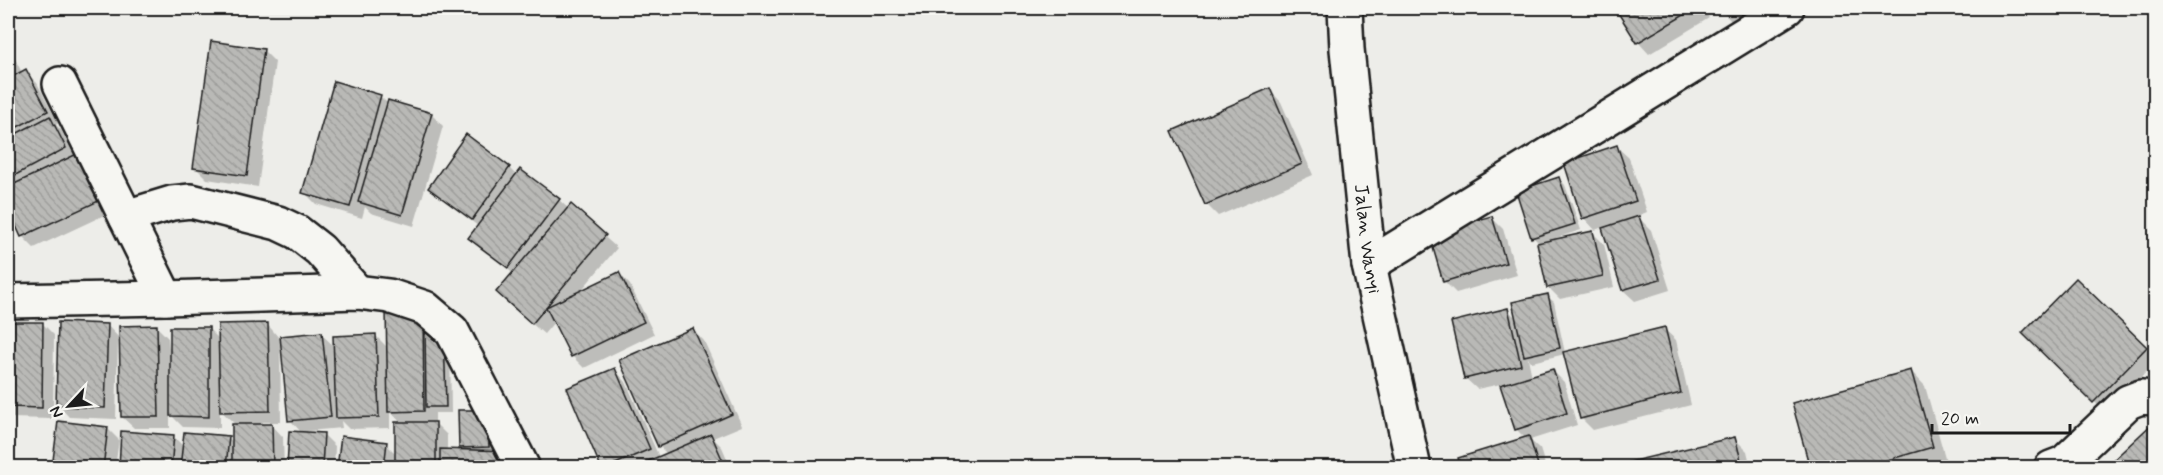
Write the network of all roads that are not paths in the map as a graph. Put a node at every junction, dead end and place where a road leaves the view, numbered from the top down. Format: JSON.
{"nodes":[{"id":1,"x":1345,"y":8,"type":"edge"},
{"id":2,"x":1787,"y":8,"type":"edge"},
{"id":3,"x":60,"y":84,"type":"dead end"},
{"id":4,"x":126,"y":217,"type":"junction"},
{"id":5,"x":1369,"y":265,"type":"junction"},
{"id":6,"x":357,"y":292,"type":"junction"},
{"id":7,"x":166,"y":298,"type":"junction"},
{"id":8,"x":8,"y":301,"type":"edge"},
{"id":9,"x":2156,"y":398,"type":"edge"},
{"id":10,"x":523,"y":468,"type":"edge"},
{"id":11,"x":1414,"y":468,"type":"edge"},
{"id":12,"x":2051,"y":468,"type":"edge"}],
"edges":[{"from":1,"to":5,"type":"street","name":"Jalan Wanyi"},
{"from":2,"to":5,"type":"street"},
{"from":3,"to":4,"type":"street"},
{"from":4,"to":6,"type":"street"},
{"from":4,"to":7,"type":"street"},
{"from":5,"to":11,"type":"street","name":"Jalan Wanyi"},
{"from":6,"to":7,"type":"street"},
{"from":6,"to":10,"type":"street"},
{"from":7,"to":8,"type":"street"},
{"from":9,"to":12,"type":"street"}]}
